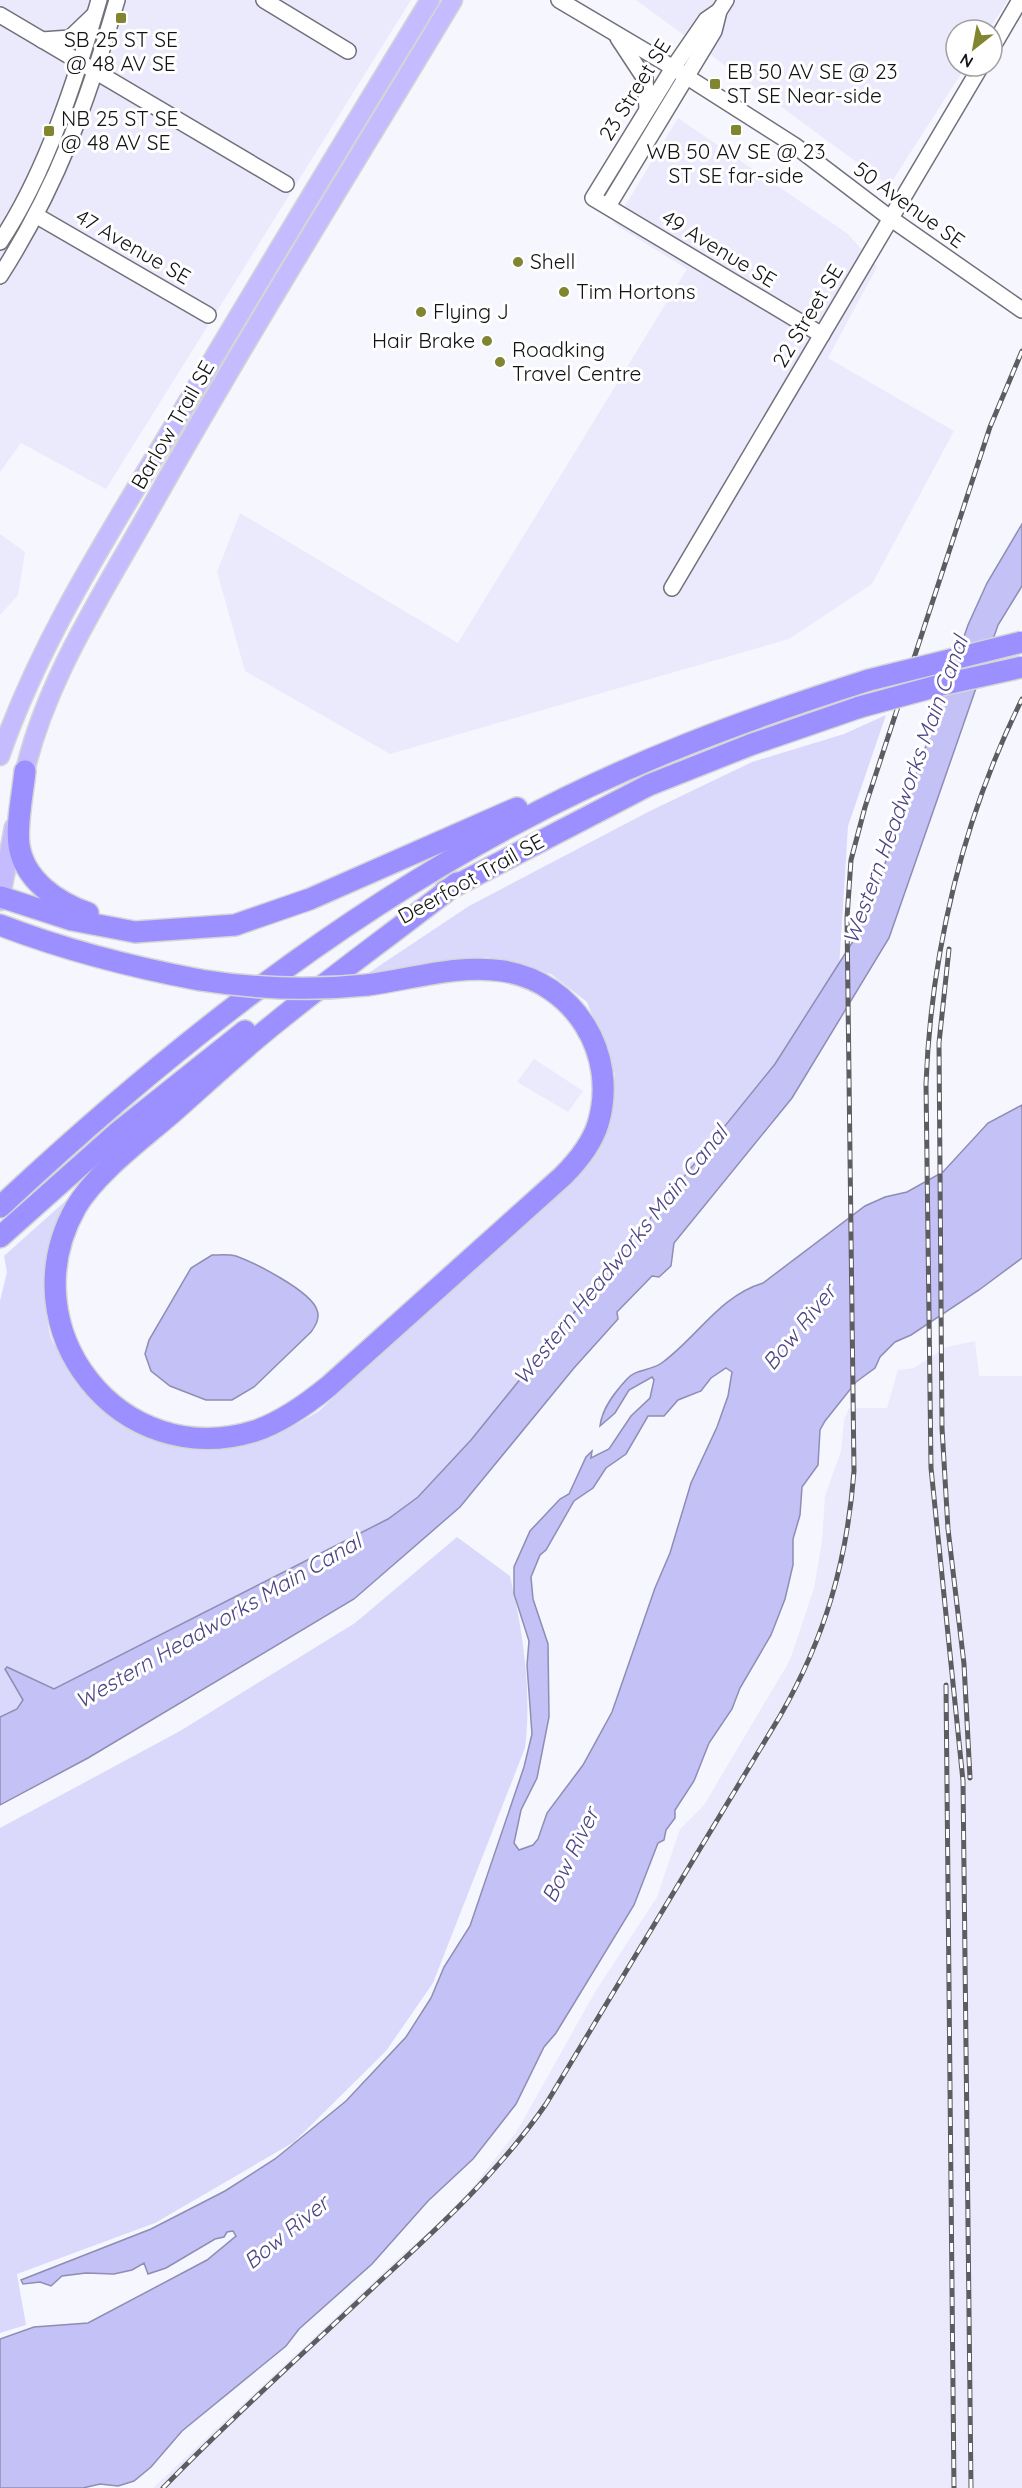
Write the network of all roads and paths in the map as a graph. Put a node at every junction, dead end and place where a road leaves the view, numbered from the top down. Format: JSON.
{"nodes":[{"id":1,"x":117,"y":0,"type":"edge"},
{"id":2,"x":264,"y":0,"type":"edge"},
{"id":3,"x":430,"y":0,"type":"edge"},
{"id":4,"x":453,"y":0,"type":"edge"},
{"id":5,"x":559,"y":0,"type":"edge"},
{"id":6,"x":1020,"y":0,"type":"edge"},
{"id":7,"x":722,"y":5,"type":"edge"},
{"id":8,"x":97,"y":7,"type":"edge"},
{"id":9,"x":0,"y":15,"type":"edge"},
{"id":10,"x":1004,"y":27,"type":"edge"},
{"id":11,"x":614,"y":33,"type":"junction"},
{"id":12,"x":42,"y":40,"type":"junction"},
{"id":13,"x":348,"y":51,"type":"dead end"},
{"id":14,"x":81,"y":63,"type":"junction"},
{"id":15,"x":673,"y":68,"type":"junction"},
{"id":16,"x":96,"y":70,"type":"junction"},
{"id":17,"x":687,"y":77,"type":"junction"},
{"id":18,"x":974,"y":78,"type":"edge"},
{"id":19,"x":647,"y":108,"type":"junction"},
{"id":20,"x":286,"y":184,"type":"dead end"},
{"id":21,"x":593,"y":198,"type":"joint"},
{"id":22,"x":608,"y":206,"type":"junction"},
{"id":23,"x":37,"y":216,"type":"junction"},
{"id":24,"x":890,"y":218,"type":"junction"},
{"id":25,"x":0,"y":242,"type":"edge"},
{"id":26,"x":0,"y":276,"type":"edge"},
{"id":27,"x":1022,"y":310,"type":"edge"},
{"id":28,"x":208,"y":315,"type":"dead end"},
{"id":29,"x":822,"y":335,"type":"junction"},
{"id":30,"x":672,"y":588,"type":"dead end"},
{"id":31,"x":1022,"y":642,"type":"edge"},
{"id":32,"x":1022,"y":667,"type":"edge"},
{"id":33,"x":0,"y":756,"type":"edge"},
{"id":34,"x":25,"y":771,"type":"junction"},
{"id":35,"x":606,"y":779,"type":"junction"},
{"id":36,"x":457,"y":883,"type":"junction"},
{"id":37,"x":0,"y":898,"type":"edge"},
{"id":38,"x":0,"y":925,"type":"edge"},
{"id":39,"x":159,"y":929,"type":"junction"},
{"id":40,"x":0,"y":1207,"type":"edge"},
{"id":41,"x":0,"y":1237,"type":"edge"}],
"edges":[{"from":1,"to":16,"type":"street"},
{"from":2,"to":13,"type":"street"},
{"from":3,"to":33,"type":"main road","name":"Barlow Trail SE"},
{"from":4,"to":34,"type":"main road","name":"Barlow Trail SE"},
{"from":5,"to":11,"type":"street","name":"50 Avenue SE"},
{"from":6,"to":10,"type":"street"},
{"from":7,"to":15,"type":"street","name":"23 Street SE"},
{"from":7,"to":17,"type":"street","name":"23 Street SE"},
{"from":8,"to":12,"type":"street"},
{"from":8,"to":14,"type":"street"},
{"from":9,"to":12,"type":"street"},
{"from":11,"to":15,"type":"street","name":"50 Avenue SE"},
{"from":11,"to":19,"type":"street"},
{"from":12,"to":14,"type":"street"},
{"from":14,"to":16,"type":"street"},
{"from":14,"to":25,"type":"street"},
{"from":15,"to":17,"type":"street","name":"50 Avenue SE"},
{"from":15,"to":19,"type":"street","name":"23 Street SE"},
{"from":16,"to":20,"type":"street"},
{"from":16,"to":23,"type":"street"},
{"from":17,"to":22,"type":"street","name":"23 Street SE"},
{"from":17,"to":24,"type":"street","name":"50 Avenue SE"},
{"from":18,"to":24,"type":"street","name":"22 Street SE"},
{"from":19,"to":21,"type":"street","name":"23 Street SE"},
{"from":21,"to":22,"type":"street","name":"49 Avenue SE"},
{"from":22,"to":29,"type":"street","name":"49 Avenue SE"},
{"from":23,"to":26,"type":"street"},
{"from":23,"to":28,"type":"street","name":"47 Avenue SE"},
{"from":24,"to":27,"type":"street","name":"50 Avenue SE"},
{"from":24,"to":29,"type":"street","name":"22 Street SE"},
{"from":29,"to":30,"type":"street","name":"22 Street SE"},
{"from":31,"to":35,"type":"highway","name":"Deerfoot Trail SE","bridge":true},
{"from":32,"to":36,"type":"highway","name":"Deerfoot Trail SE","bridge":true},
{"from":34,"to":37,"type":"main road","name":"Barlow Trail SE"},
{"from":34,"to":39,"type":"highway"},
{"from":35,"to":39,"type":"highway"},
{"from":35,"to":40,"type":"highway","name":"Deerfoot Trail SE"},
{"from":36,"to":38,"type":"highway","bridge":true},
{"from":36,"to":41,"type":"highway","name":"Deerfoot Trail SE"},
{"from":37,"to":39,"type":"highway"}]}
